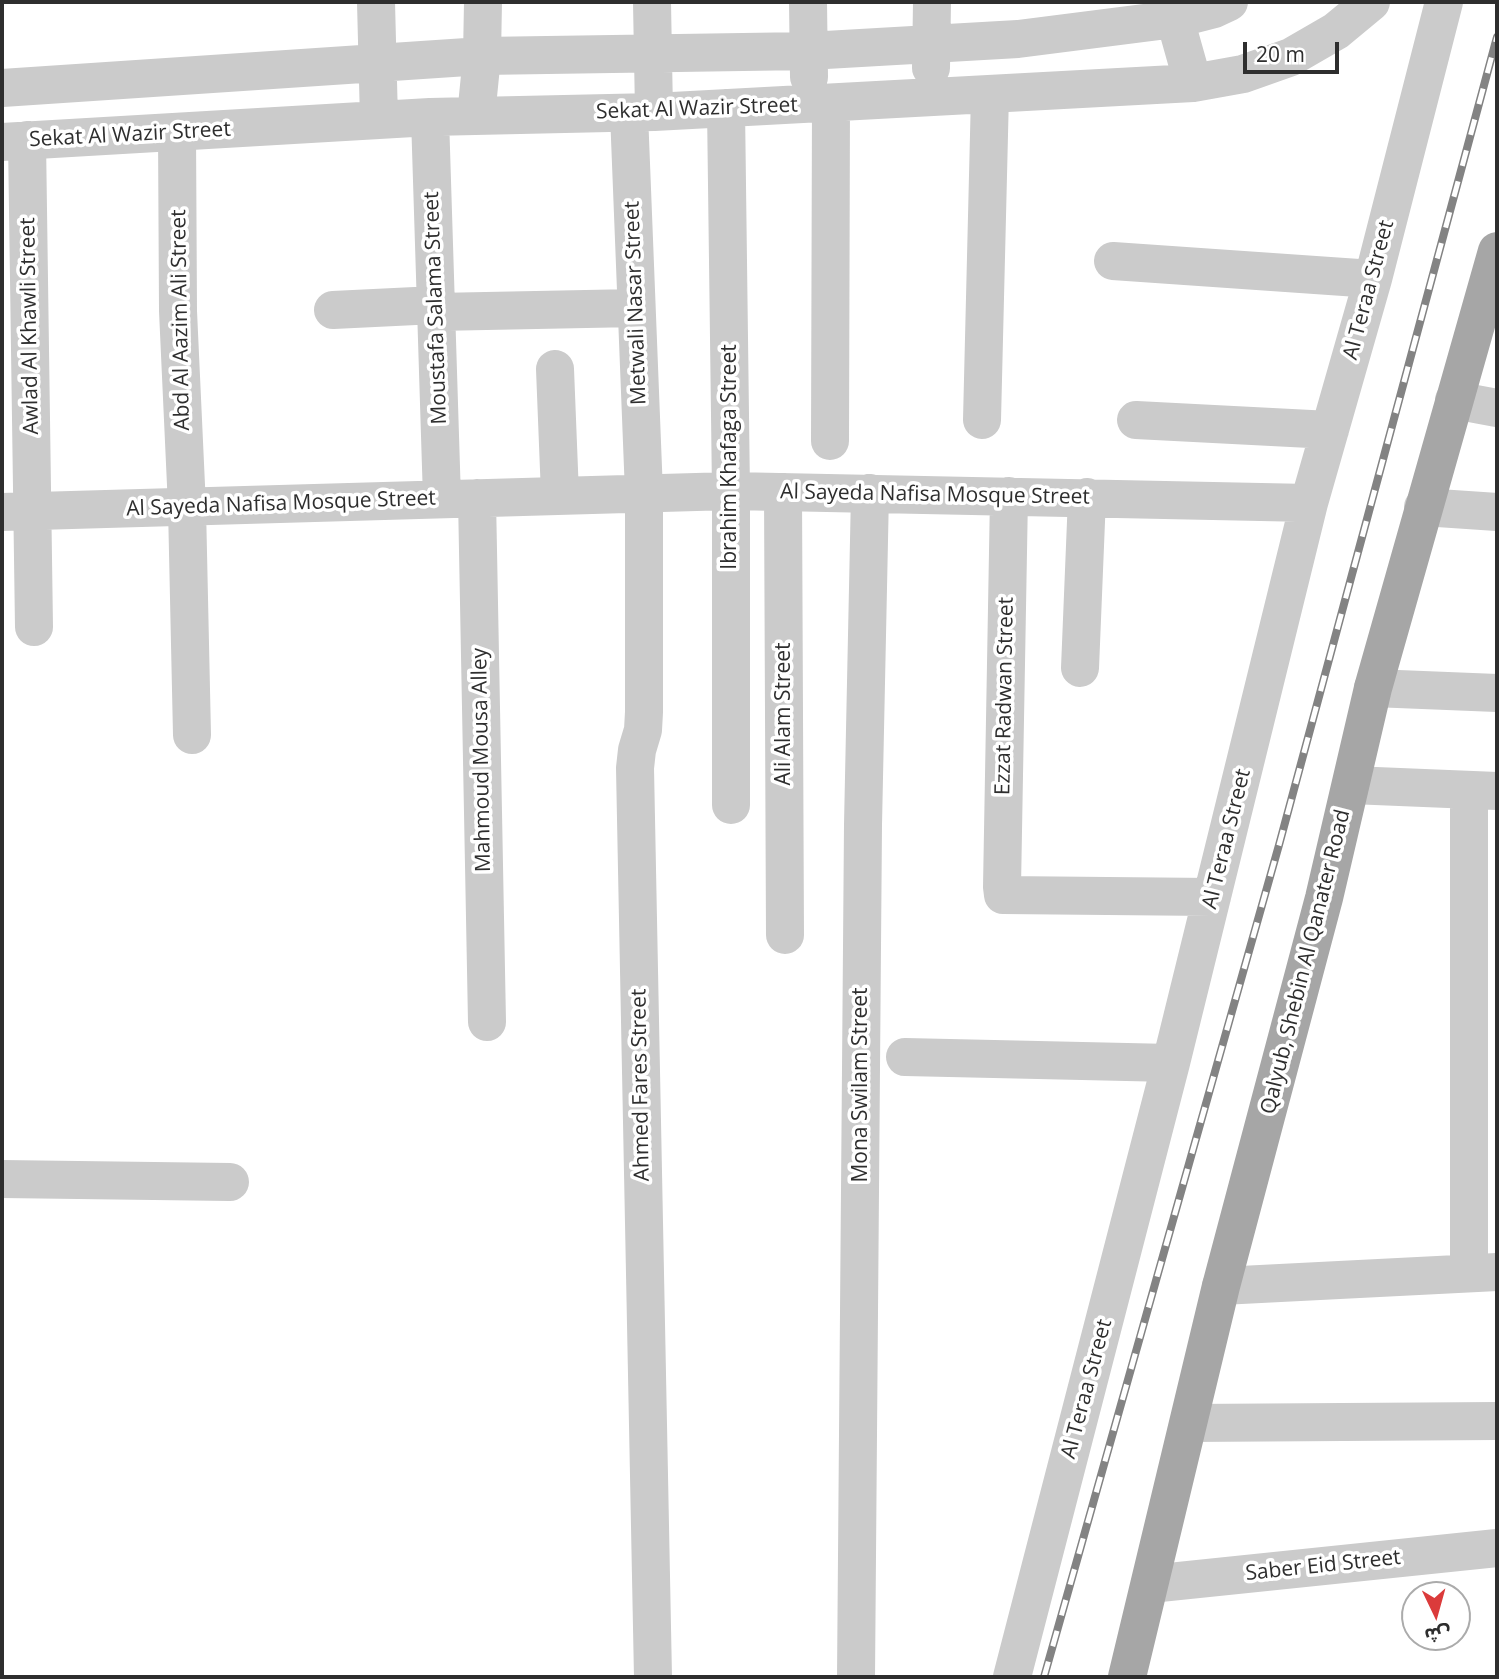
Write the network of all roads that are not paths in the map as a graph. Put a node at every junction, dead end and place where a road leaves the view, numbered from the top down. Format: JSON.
{"nodes":[{"id":1,"x":376,"y":2,"type":"edge"},
{"id":2,"x":483,"y":2,"type":"edge"},
{"id":3,"x":652,"y":2,"type":"edge"},
{"id":4,"x":808,"y":2,"type":"edge"},
{"id":5,"x":932,"y":2,"type":"edge"},
{"id":6,"x":1229,"y":2,"type":"edge"},
{"id":7,"x":1371,"y":2,"type":"edge"},
{"id":8,"x":1444,"y":2,"type":"edge"},
{"id":9,"x":1076,"y":17,"type":"edge"},
{"id":10,"x":1175,"y":19,"type":"junction"},
{"id":11,"x":932,"y":44,"type":"junction"},
{"id":12,"x":808,"y":51,"type":"junction"},
{"id":13,"x":653,"y":54,"type":"junction"},
{"id":14,"x":482,"y":56,"type":"junction"},
{"id":15,"x":377,"y":63,"type":"junction"},
{"id":16,"x":1193,"y":83,"type":"junction"},
{"id":17,"x":2,"y":88,"type":"edge"},
{"id":18,"x":990,"y":94,"type":"junction"},
{"id":19,"x":930,"y":98,"type":"junction"},
{"id":20,"x":821,"y":103,"type":"junction"},
{"id":21,"x":726,"y":108,"type":"junction"},
{"id":22,"x":642,"y":112,"type":"junction"},
{"id":23,"x":476,"y":116,"type":"junction"},
{"id":24,"x":430,"y":117,"type":"junction"},
{"id":25,"x":379,"y":120,"type":"junction"},
{"id":26,"x":177,"y":132,"type":"junction"},
{"id":27,"x":14,"y":141,"type":"edge"},
{"id":28,"x":1497,"y":251,"type":"edge"},
{"id":29,"x":1113,"y":261,"type":"dead end"},
{"id":30,"x":1373,"y":279,"type":"junction"},
{"id":31,"x":436,"y":308,"type":"junction"},
{"id":32,"x":636,"y":308,"type":"junction"},
{"id":33,"x":333,"y":310,"type":"dead end"},
{"id":34,"x":1487,"y":323,"type":"edge"},
{"id":35,"x":555,"y":369,"type":"dead end"},
{"id":36,"x":1454,"y":400,"type":"junction"},
{"id":37,"x":1497,"y":408,"type":"edge"},
{"id":38,"x":982,"y":420,"type":"dead end"},
{"id":39,"x":1136,"y":420,"type":"dead end"},
{"id":40,"x":1330,"y":429,"type":"junction"},
{"id":41,"x":830,"y":441,"type":"dead end"},
{"id":42,"x":731,"y":491,"type":"junction"},
{"id":43,"x":783,"y":492,"type":"junction"},
{"id":44,"x":644,"y":493,"type":"junction"},
{"id":45,"x":870,"y":493,"type":"junction"},
{"id":46,"x":560,"y":495,"type":"junction"},
{"id":47,"x":1009,"y":495,"type":"junction"},
{"id":48,"x":1087,"y":497,"type":"junction"},
{"id":49,"x":460,"y":499,"type":"junction"},
{"id":50,"x":1309,"y":503,"type":"junction"},
{"id":51,"x":187,"y":507,"type":"junction"},
{"id":52,"x":1423,"y":507,"type":"junction"},
{"id":53,"x":17,"y":511,"type":"edge"},
{"id":54,"x":1497,"y":512,"type":"edge"},
{"id":55,"x":34,"y":627,"type":"dead end"},
{"id":56,"x":1080,"y":668,"type":"dead end"},
{"id":57,"x":1373,"y":688,"type":"junction"},
{"id":58,"x":1497,"y":693,"type":"edge"},
{"id":59,"x":192,"y":735,"type":"dead end"},
{"id":60,"x":1350,"y":786,"type":"junction"},
{"id":61,"x":1483,"y":790,"type":"edge"},
{"id":62,"x":731,"y":805,"type":"dead end"},
{"id":63,"x":1212,"y":897,"type":"junction"},
{"id":64,"x":785,"y":935,"type":"dead end"},
{"id":65,"x":487,"y":1022,"type":"dead end"},
{"id":66,"x":905,"y":1057,"type":"dead end"},
{"id":67,"x":1171,"y":1063,"type":"junction"},
{"id":68,"x":1483,"y":1124,"type":"edge"},
{"id":69,"x":2,"y":1179,"type":"edge"},
{"id":70,"x":230,"y":1181,"type":"dead end"},
{"id":71,"x":1483,"y":1273,"type":"edge"},
{"id":72,"x":1222,"y":1286,"type":"junction"},
{"id":73,"x":1497,"y":1421,"type":"edge"},
{"id":74,"x":1189,"y":1423,"type":"junction"},
{"id":75,"x":1497,"y":1548,"type":"edge"},
{"id":76,"x":1150,"y":1584,"type":"junction"},
{"id":77,"x":653,"y":1677,"type":"edge"},
{"id":78,"x":856,"y":1677,"type":"edge"},
{"id":79,"x":1012,"y":1677,"type":"edge"},
{"id":80,"x":1127,"y":1677,"type":"edge"}],
"edges":[{"from":1,"to":15,"type":"street"},
{"from":2,"to":14,"type":"street"},
{"from":3,"to":13,"type":"street","name":"Metwali Nasar Street"},
{"from":4,"to":12,"type":"street"},
{"from":5,"to":11,"type":"street"},
{"from":6,"to":10,"type":"street"},
{"from":7,"to":16,"type":"street","name":"Sekat Al Wazir Street"},
{"from":8,"to":30,"type":"street","name":"Al Teraa Street"},
{"from":9,"to":10,"type":"street"},
{"from":9,"to":11,"type":"street"},
{"from":10,"to":16,"type":"street"},
{"from":11,"to":12,"type":"street"},
{"from":11,"to":19,"type":"street"},
{"from":12,"to":13,"type":"street"},
{"from":12,"to":20,"type":"street"},
{"from":13,"to":14,"type":"street"},
{"from":13,"to":22,"type":"street","name":"Metwali Nasar Street"},
{"from":14,"to":15,"type":"street"},
{"from":14,"to":23,"type":"street"},
{"from":15,"to":17,"type":"street"},
{"from":15,"to":25,"type":"street"},
{"from":16,"to":18,"type":"street","name":"Sekat Al Wazir Street"},
{"from":18,"to":19,"type":"street","name":"Sekat Al Wazir Street"},
{"from":18,"to":38,"type":"street"},
{"from":19,"to":20,"type":"street","name":"Sekat Al Wazir Street"},
{"from":20,"to":21,"type":"street","name":"Sekat Al Wazir Street"},
{"from":20,"to":41,"type":"street"},
{"from":21,"to":22,"type":"street","name":"Sekat Al Wazir Street"},
{"from":21,"to":42,"type":"street","name":"Ibrahim Khafaga Street"},
{"from":22,"to":23,"type":"street","name":"Sekat Al Wazir Street"},
{"from":22,"to":32,"type":"street","name":"Metwali Nasar Street"},
{"from":23,"to":24,"type":"street","name":"Sekat Al Wazir Street"},
{"from":24,"to":25,"type":"street","name":"Sekat Al Wazir Street"},
{"from":24,"to":31,"type":"street","name":"Moustafa Salama Street"},
{"from":25,"to":26,"type":"street","name":"Sekat Al Wazir Street"},
{"from":26,"to":27,"type":"street","name":"Sekat Al Wazir Street"},
{"from":26,"to":51,"type":"street","name":"Abd Al Aazim Ali Street"},
{"from":27,"to":53,"type":"street","name":"Awlad Al Khawli Street"},
{"from":28,"to":34,"type":"main road","name":"Qalyub, Shebin Al Qanater Road"},
{"from":29,"to":30,"type":"street"},
{"from":30,"to":40,"type":"street","name":"Al Teraa Street"},
{"from":31,"to":32,"type":"street"},
{"from":31,"to":33,"type":"street"},
{"from":31,"to":49,"type":"street","name":"Moustafa Salama Street"},
{"from":32,"to":44,"type":"street","name":"Metwali Nasar Street"},
{"from":34,"to":36,"type":"main road","name":"Qalyub, Shebin Al Qanater Road"},
{"from":35,"to":46,"type":"street"},
{"from":36,"to":37,"type":"street"},
{"from":36,"to":52,"type":"main road","name":"Qalyub, Shebin Al Qanater Road"},
{"from":39,"to":40,"type":"street"},
{"from":40,"to":50,"type":"street","name":"Al Teraa Street"},
{"from":42,"to":43,"type":"street","name":"Al Sayeda Nafisa Mosque Street"},
{"from":42,"to":44,"type":"street","name":"Al Sayeda Nafisa Mosque Street"},
{"from":42,"to":62,"type":"street","name":"Ibrahim Khafaga Street"},
{"from":43,"to":45,"type":"street","name":"Al Sayeda Nafisa Mosque Street"},
{"from":43,"to":64,"type":"street","name":"Ali Alam Street"},
{"from":44,"to":46,"type":"street","name":"Al Sayeda Nafisa Mosque Street"},
{"from":44,"to":77,"type":"street","name":"Ahmed Fares Street"},
{"from":45,"to":47,"type":"street","name":"Al Sayeda Nafisa Mosque Street"},
{"from":45,"to":78,"type":"street","name":"Mona Swilam Street"},
{"from":46,"to":49,"type":"street","name":"Al Sayeda Nafisa Mosque Street"},
{"from":47,"to":48,"type":"street","name":"Al Sayeda Nafisa Mosque Street"},
{"from":47,"to":63,"type":"street","name":"Ezzat Radwan Street"},
{"from":48,"to":50,"type":"street","name":"Al Sayeda Nafisa Mosque Street"},
{"from":48,"to":56,"type":"street"},
{"from":49,"to":51,"type":"street","name":"Al Sayeda Nafisa Mosque Street"},
{"from":49,"to":65,"type":"street","name":"Mahmoud Mousa Alley"},
{"from":50,"to":63,"type":"street","name":"Al Teraa Street"},
{"from":51,"to":53,"type":"street","name":"Al Sayeda Nafisa Mosque Street"},
{"from":51,"to":59,"type":"street","name":"Abd Al Aazim Ali Street"},
{"from":52,"to":54,"type":"street"},
{"from":52,"to":57,"type":"main road","name":"Qalyub, Shebin Al Qanater Road"},
{"from":53,"to":55,"type":"street","name":"Awlad Al Khawli Street"},
{"from":57,"to":58,"type":"street"},
{"from":57,"to":60,"type":"main road","name":"Qalyub, Shebin Al Qanater Road"},
{"from":60,"to":61,"type":"street"},
{"from":60,"to":72,"type":"main road","name":"Qalyub, Shebin Al Qanater Road"},
{"from":61,"to":68,"type":"street"},
{"from":63,"to":67,"type":"street","name":"Al Teraa Street"},
{"from":66,"to":67,"type":"street"},
{"from":67,"to":79,"type":"street","name":"Al Teraa Street"},
{"from":68,"to":71,"type":"street"},
{"from":69,"to":70,"type":"street"},
{"from":71,"to":72,"type":"street"},
{"from":72,"to":74,"type":"main road","name":"Qalyub, Shebin Al Qanater Road"},
{"from":73,"to":74,"type":"street"},
{"from":74,"to":76,"type":"main road","name":"Qalyub, Shebin Al Qanater Road"},
{"from":75,"to":76,"type":"street","name":"Saber Eid Street"},
{"from":76,"to":80,"type":"main road","name":"Qalyub, Shebin Al Qanater Road"}]}
